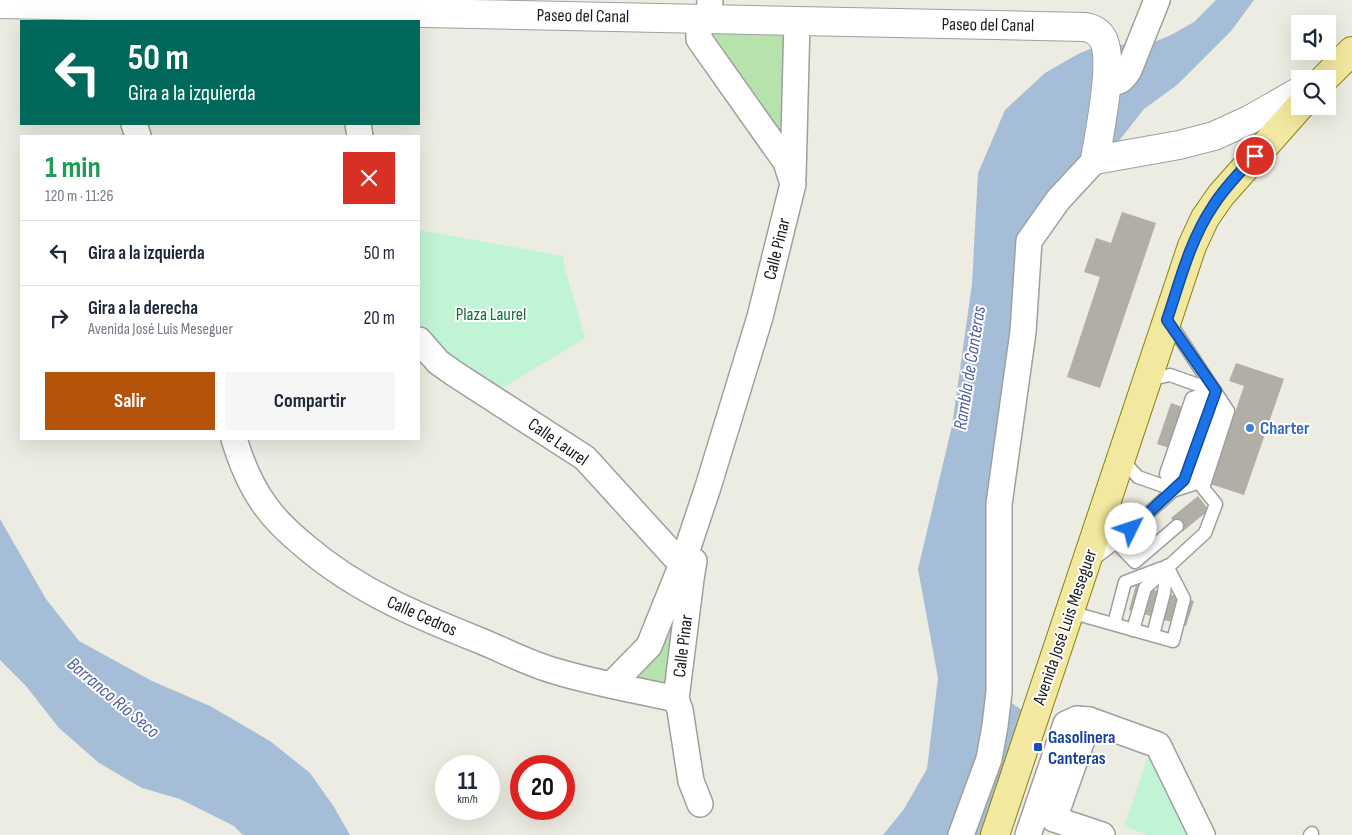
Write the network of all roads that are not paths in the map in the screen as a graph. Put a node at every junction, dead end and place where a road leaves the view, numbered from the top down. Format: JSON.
{"nodes":[{"id":1,"x":1157,"y":0,"type":"edge"},
{"id":2,"x":142,"y":3,"type":"edge"},
{"id":3,"x":0,"y":4,"type":"edge"},
{"id":4,"x":706,"y":12,"type":"edge"},
{"id":5,"x":104,"y":14,"type":"edge"},
{"id":6,"x":346,"y":16,"type":"edge"},
{"id":7,"x":797,"y":21,"type":"junction"},
{"id":8,"x":1352,"y":51,"type":"edge"},
{"id":9,"x":1332,"y":70,"type":"edge"},
{"id":10,"x":1107,"y":83,"type":"junction"},
{"id":11,"x":1291,"y":96,"type":"edge"},
{"id":12,"x":1292,"y":115,"type":"edge"},
{"id":13,"x":1095,"y":160,"type":"junction"},
{"id":14,"x":793,"y":184,"type":"junction"},
{"id":15,"x":1167,"y":320,"type":"junction"},
{"id":16,"x":420,"y":341,"type":"edge"},
{"id":17,"x":1147,"y":380,"type":"junction"},
{"id":18,"x":1216,"y":391,"type":"junction"},
{"id":19,"x":234,"y":440,"type":"edge"},
{"id":20,"x":1121,"y":459,"type":"junction"},
{"id":21,"x":708,"y":487,"type":"junction"},
{"id":22,"x":1175,"y":490,"type":"junction"},
{"id":23,"x":1177,"y":526,"type":"dead end"},
{"id":24,"x":1116,"y":542,"type":"junction"},
{"id":25,"x":684,"y":559,"type":"junction"},
{"id":26,"x":1086,"y":564,"type":"junction"},
{"id":27,"x":1168,"y":566,"type":"junction"},
{"id":28,"x":1070,"y":612,"type":"junction"},
{"id":29,"x":1114,"y":624,"type":"junction"},
{"id":30,"x":1133,"y":630,"type":"junction"},
{"id":31,"x":1153,"y":635,"type":"junction"},
{"id":32,"x":610,"y":685,"type":"junction"},
{"id":33,"x":676,"y":699,"type":"junction"},
{"id":34,"x":1078,"y":722,"type":"junction"},
{"id":35,"x":700,"y":804,"type":"dead end"},
{"id":36,"x":961,"y":835,"type":"edge"},
{"id":37,"x":995,"y":835,"type":"edge"},
{"id":38,"x":1028,"y":835,"type":"edge"},
{"id":39,"x":1102,"y":835,"type":"edge"},
{"id":40,"x":1202,"y":835,"type":"edge"}],
"edges":[{"from":1,"to":10,"type":"street"},
{"from":2,"to":5,"type":"street","name":"Paseo del Canal"},
{"from":2,"to":6,"type":"street","name":"Paseo del Canal"},
{"from":3,"to":5,"type":"street","name":"Paseo del Canal"},
{"from":4,"to":6,"type":"street","name":"Paseo del Canal"},
{"from":4,"to":7,"type":"street","name":"Paseo del Canal"},
{"from":4,"to":14,"type":"street"},
{"from":7,"to":10,"type":"street","name":"Paseo del Canal"},
{"from":7,"to":14,"type":"street","name":"Calle Pinar"},
{"from":8,"to":9,"type":"main road"},
{"from":10,"to":13,"type":"street","name":"Paseo del Canal"},
{"from":11,"to":13,"type":"street"},
{"from":12,"to":15,"type":"main road","name":"Avenida José Luis Meseguer"},
{"from":13,"to":36,"type":"street"},
{"from":14,"to":21,"type":"street","name":"Calle Pinar"},
{"from":15,"to":17,"type":"main road","name":"Avenida José Luis Meseguer"},
{"from":15,"to":18,"type":"lane"},
{"from":16,"to":25,"type":"street","name":"Calle Laurel"},
{"from":17,"to":18,"type":"lane"},
{"from":17,"to":20,"type":"main road","name":"Avenida José Luis Meseguer"},
{"from":18,"to":22,"type":"lane"},
{"from":18,"to":22,"type":"lane"},
{"from":18,"to":27,"type":"lane"},
{"from":19,"to":32,"type":"street","name":"Calle Cedros"},
{"from":20,"to":22,"type":"lane"},
{"from":20,"to":26,"type":"main road","name":"Avenida José Luis Meseguer"},
{"from":21,"to":25,"type":"street","name":"Calle Pinar"},
{"from":21,"to":33,"type":"street","name":"Calle Pinar"},
{"from":22,"to":24,"type":"lane"},
{"from":23,"to":24,"type":"lane"},
{"from":24,"to":26,"type":"lane"},
{"from":25,"to":32,"type":"street","name":"Calle Pinar"},
{"from":26,"to":28,"type":"main road","name":"Avenida José Luis Meseguer"},
{"from":27,"to":29,"type":"lane"},
{"from":27,"to":30,"type":"lane"},
{"from":27,"to":31,"type":"lane"},
{"from":27,"to":31,"type":"lane"},
{"from":28,"to":29,"type":"lane"},
{"from":28,"to":37,"type":"main road","name":"Avenida José Luis Meseguer"},
{"from":29,"to":30,"type":"lane"},
{"from":30,"to":31,"type":"lane"},
{"from":32,"to":33,"type":"street","name":"Calle Cedros"},
{"from":33,"to":35,"type":"street","name":"Calle Pinar"},
{"from":34,"to":38,"type":"street"},
{"from":34,"to":39,"type":"street"},
{"from":34,"to":40,"type":"street"}]}
